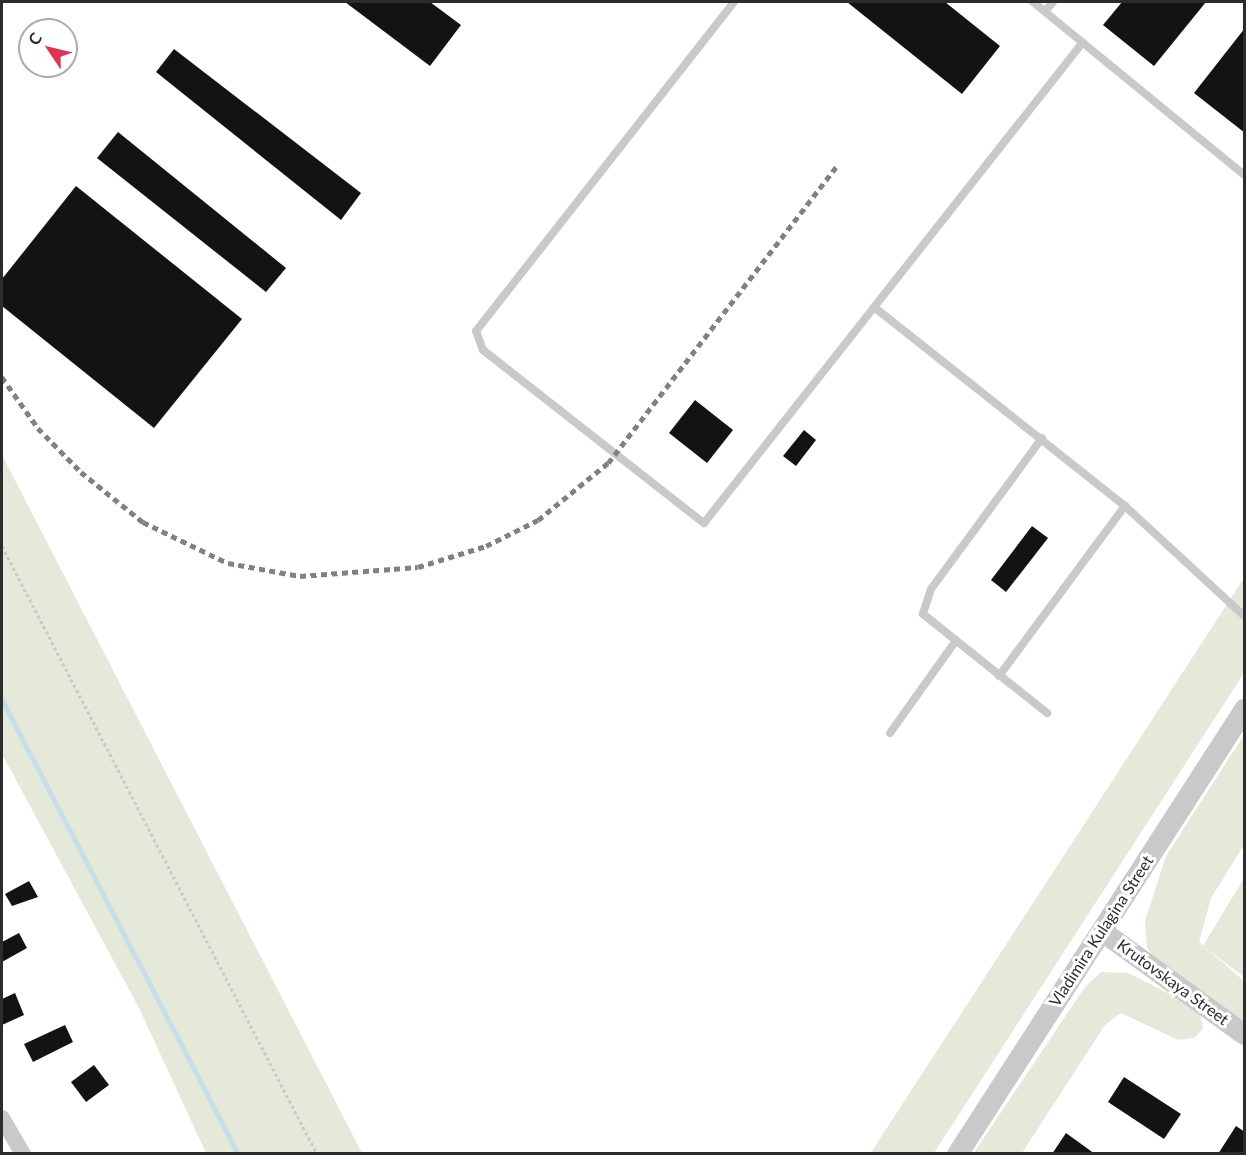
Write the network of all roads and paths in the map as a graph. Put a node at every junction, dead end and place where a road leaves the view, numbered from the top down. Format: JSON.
{"nodes":[{"id":1,"x":734,"y":2,"type":"edge"},
{"id":2,"x":1033,"y":2,"type":"edge"},
{"id":3,"x":1053,"y":2,"type":"edge"},
{"id":4,"x":1045,"y":11,"type":"junction"},
{"id":5,"x":1083,"y":42,"type":"junction"},
{"id":6,"x":1245,"y":175,"type":"edge"},
{"id":7,"x":874,"y":307,"type":"junction"},
{"id":8,"x":1042,"y":438,"type":"junction"},
{"id":9,"x":1125,"y":506,"type":"junction"},
{"id":10,"x":2,"y":546,"type":"edge"},
{"id":11,"x":1245,"y":616,"type":"edge"},
{"id":12,"x":955,"y":642,"type":"junction"},
{"id":13,"x":999,"y":676,"type":"junction"},
{"id":14,"x":1245,"y":709,"type":"edge"},
{"id":15,"x":1047,"y":713,"type":"dead end"},
{"id":16,"x":890,"y":734,"type":"dead end"},
{"id":17,"x":1102,"y":931,"type":"junction"},
{"id":18,"x":1245,"y":1034,"type":"edge"},
{"id":19,"x":2,"y":1118,"type":"edge"},
{"id":20,"x":23,"y":1154,"type":"edge"},
{"id":21,"x":317,"y":1154,"type":"edge"},
{"id":22,"x":957,"y":1154,"type":"edge"}],
"edges":[{"from":1,"to":7,"type":"lane"},
{"from":2,"to":4,"type":"lane"},
{"from":3,"to":4,"type":"lane"},
{"from":4,"to":5,"type":"lane"},
{"from":5,"to":6,"type":"lane"},
{"from":5,"to":7,"type":"lane"},
{"from":7,"to":8,"type":"lane"},
{"from":8,"to":9,"type":"lane"},
{"from":8,"to":12,"type":"lane"},
{"from":9,"to":11,"type":"lane"},
{"from":9,"to":13,"type":"lane"},
{"from":10,"to":21,"type":"path"},
{"from":12,"to":13,"type":"lane"},
{"from":12,"to":16,"type":"lane"},
{"from":13,"to":15,"type":"lane"},
{"from":14,"to":17,"type":"street","name":"Vladimira Kulagina Street"},
{"from":17,"to":18,"type":"street","name":"Krutovskaya Street"},
{"from":17,"to":22,"type":"street","name":"Vladimira Kulagina Street"},
{"from":19,"to":20,"type":"street"}]}
